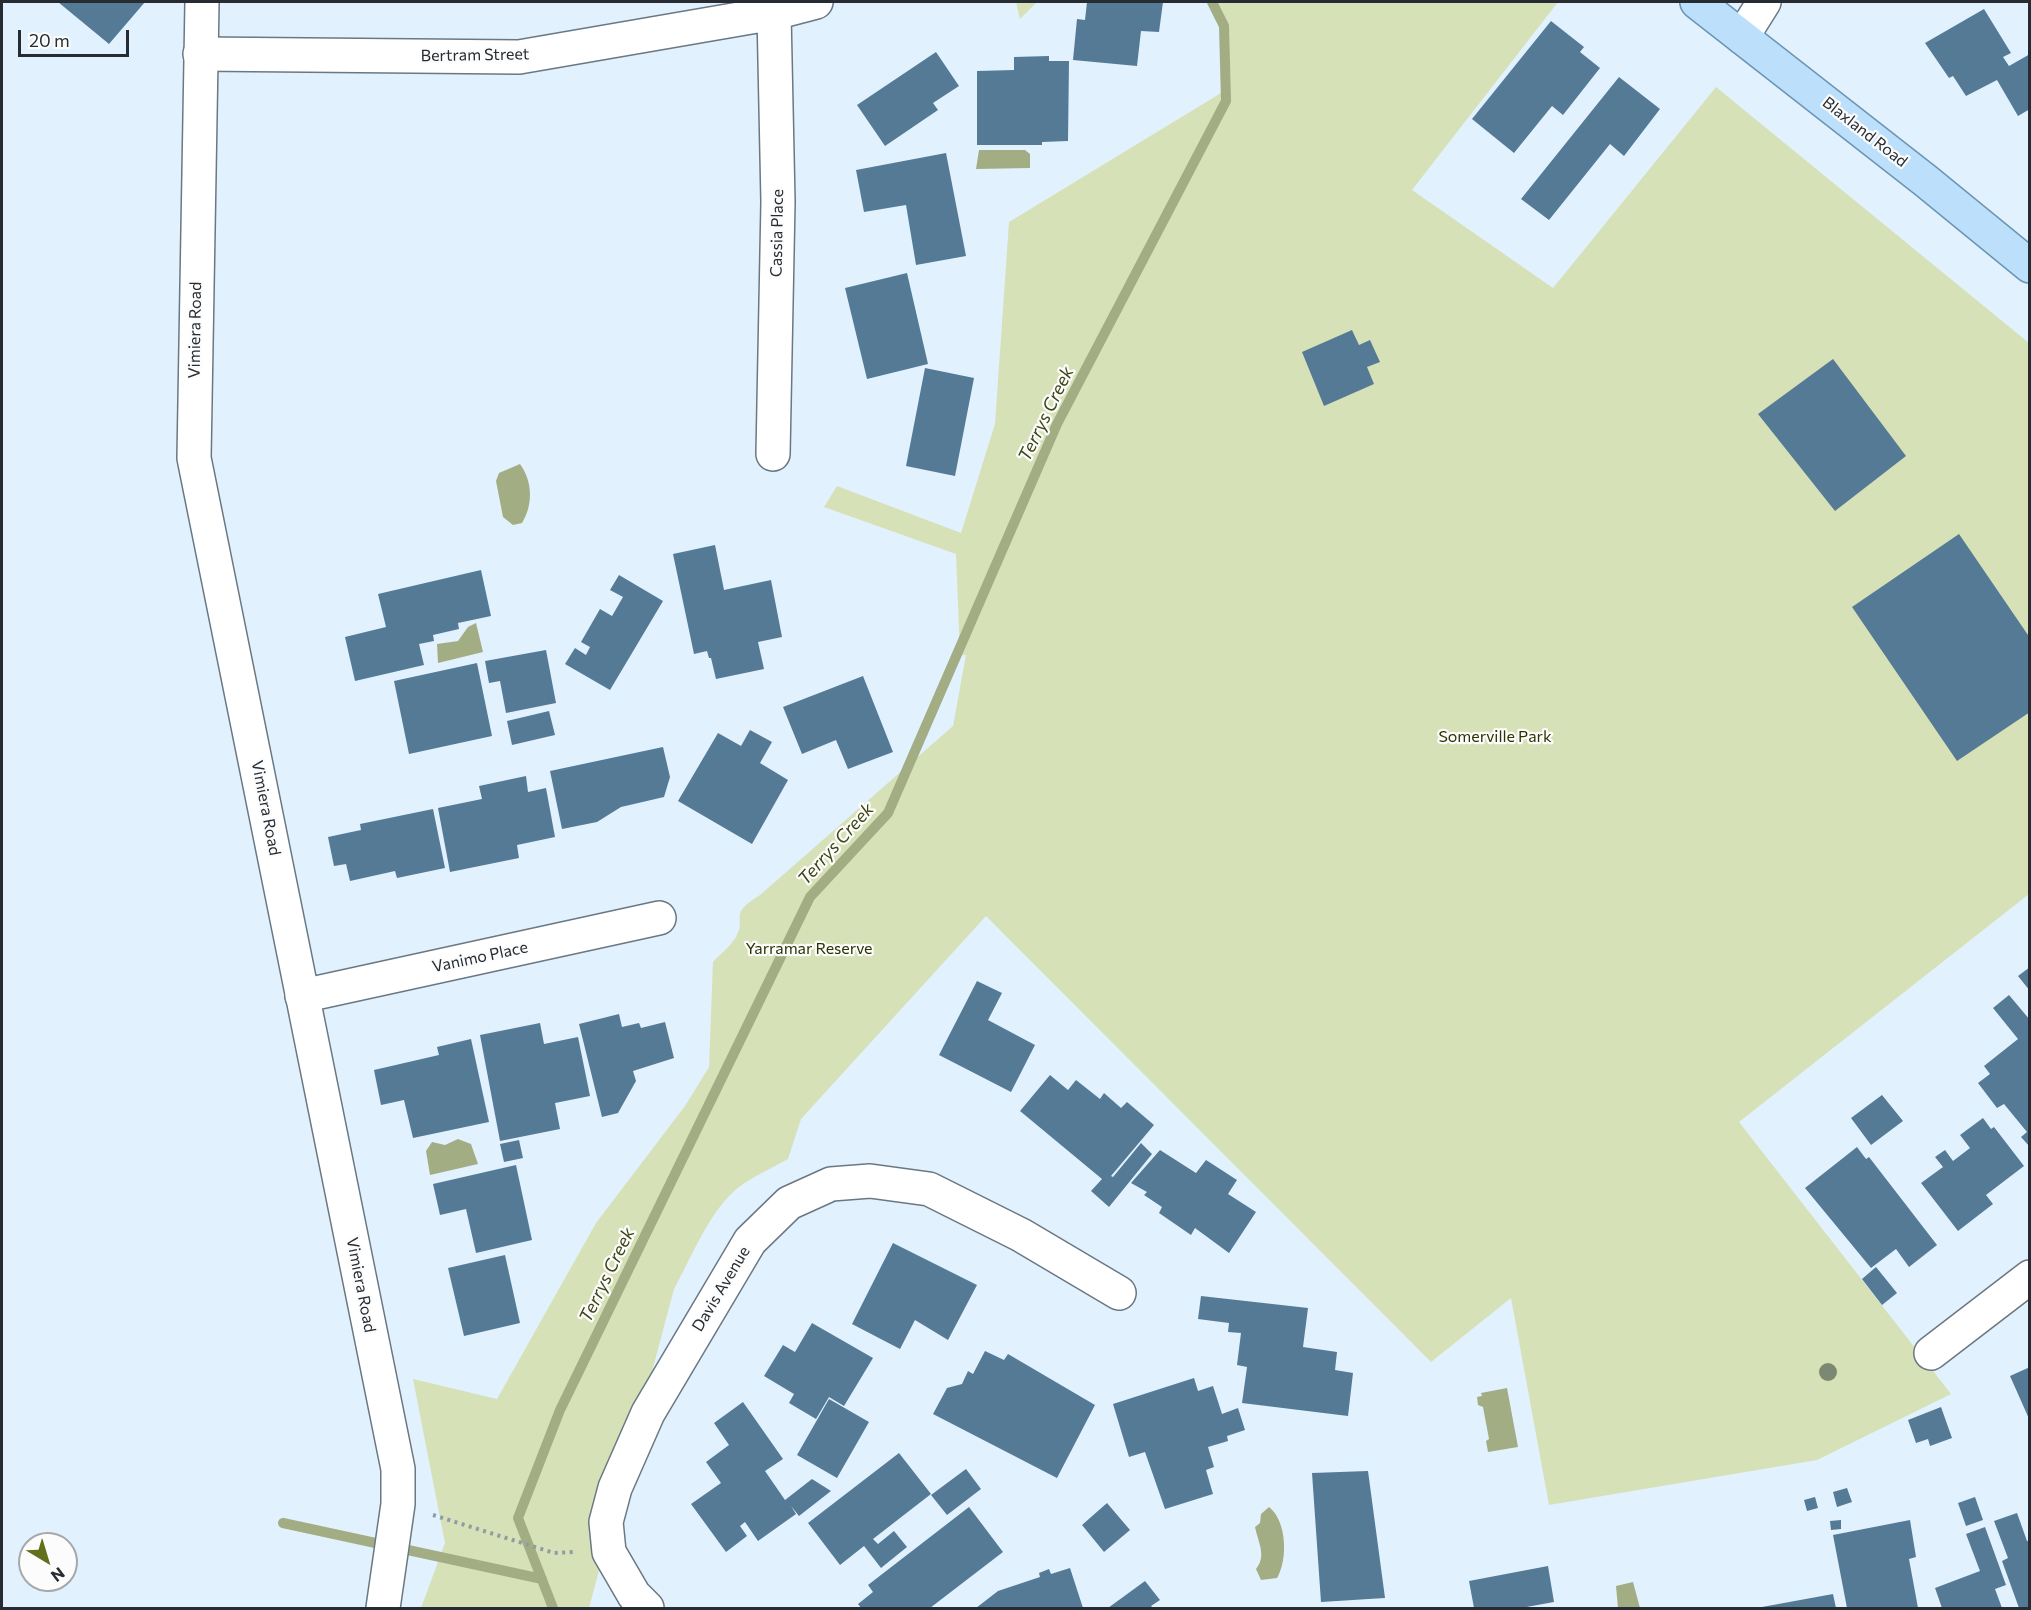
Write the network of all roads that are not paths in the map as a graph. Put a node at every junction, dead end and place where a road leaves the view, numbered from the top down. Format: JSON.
{"nodes":[{"id":1,"x":202,"y":2,"type":"edge"},
{"id":2,"x":816,"y":2,"type":"edge"},
{"id":3,"x":1697,"y":2,"type":"edge"},
{"id":4,"x":1764,"y":2,"type":"edge"},
{"id":5,"x":774,"y":13,"type":"junction"},
{"id":6,"x":1742,"y":37,"type":"junction"},
{"id":7,"x":200,"y":54,"type":"junction"},
{"id":8,"x":2030,"y":266,"type":"edge"},
{"id":9,"x":773,"y":454,"type":"dead end"},
{"id":10,"x":659,"y":918,"type":"dead end"},
{"id":11,"x":302,"y":996,"type":"junction"},
{"id":12,"x":2030,"y":1277,"type":"edge"},
{"id":13,"x":1119,"y":1293,"type":"dead end"},
{"id":14,"x":1931,"y":1353,"type":"dead end"},
{"id":15,"x":387,"y":1593,"type":"edge"},
{"id":16,"x":647,"y":1608,"type":"edge"}],
"edges":[{"from":1,"to":7,"type":"street","name":"Vimiera Road"},
{"from":2,"to":5,"type":"street","name":"Bertram Street"},
{"from":3,"to":6,"type":"main road","name":"Blaxland Road"},
{"from":4,"to":6,"type":"street"},
{"from":5,"to":7,"type":"street","name":"Bertram Street"},
{"from":5,"to":9,"type":"street","name":"Cassia Place"},
{"from":6,"to":8,"type":"main road","name":"Blaxland Road"},
{"from":7,"to":11,"type":"street","name":"Vimiera Road"},
{"from":10,"to":11,"type":"street","name":"Vanimo Place"},
{"from":11,"to":15,"type":"street","name":"Vimiera Road"},
{"from":12,"to":14,"type":"street"},
{"from":13,"to":16,"type":"street","name":"Davis Avenue"}]}
